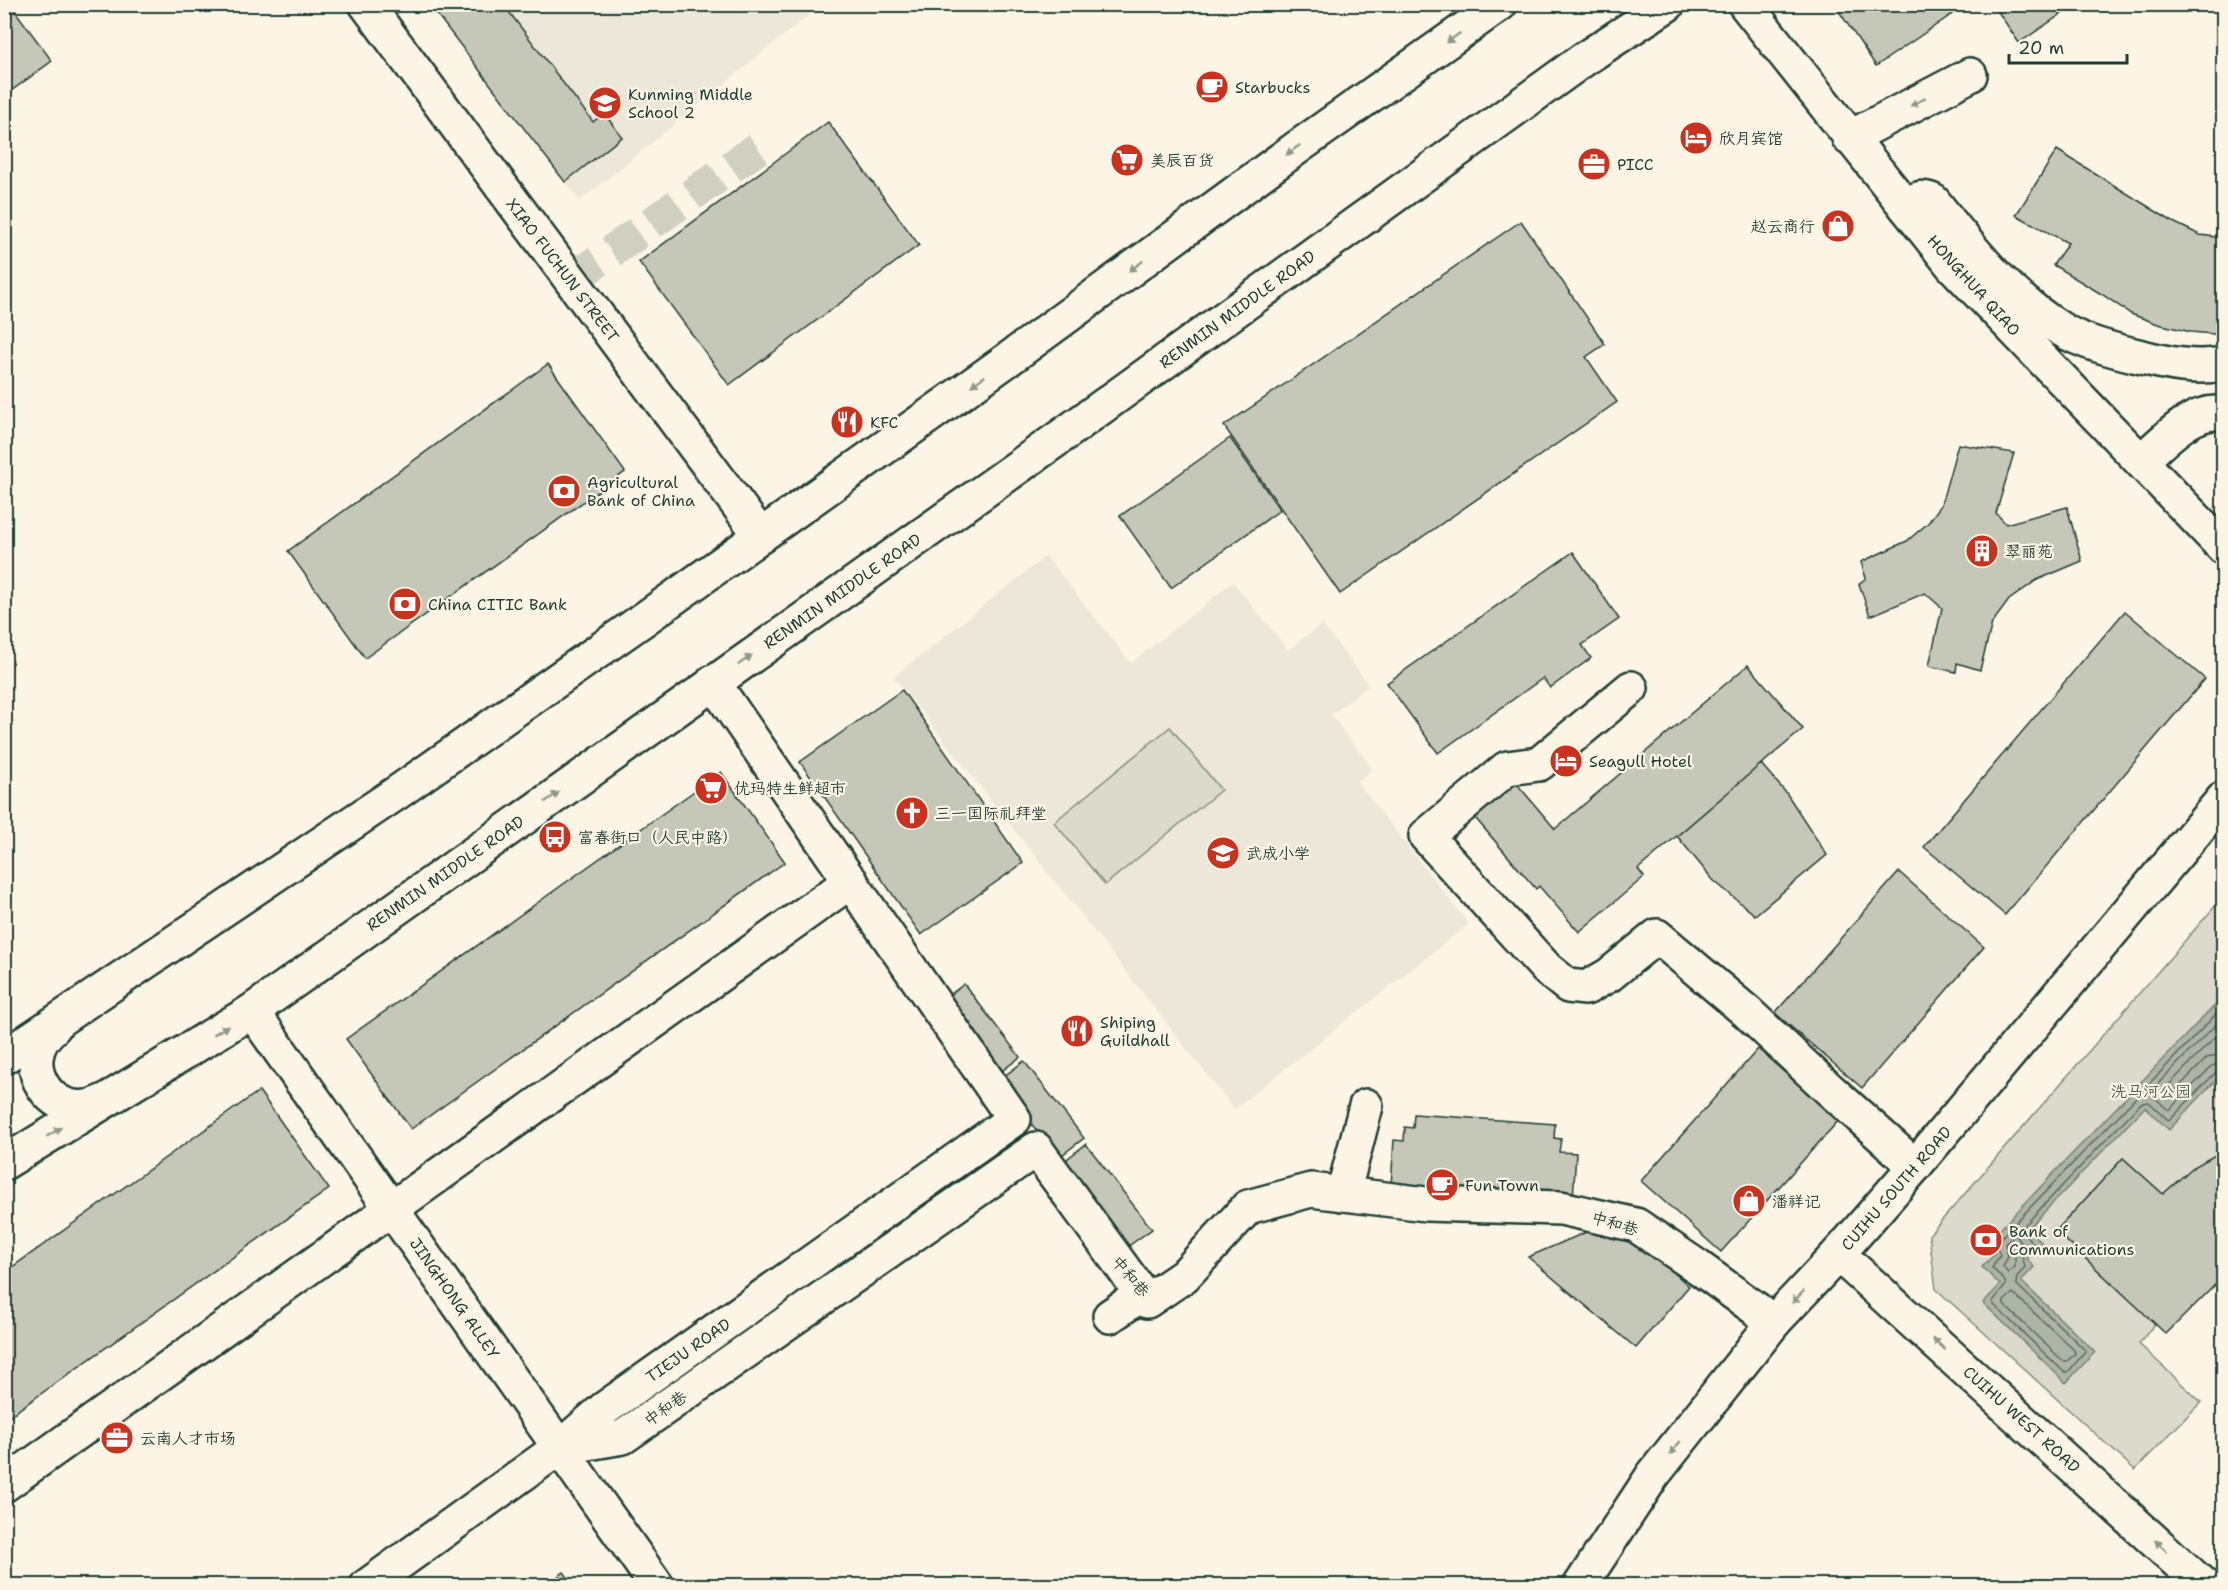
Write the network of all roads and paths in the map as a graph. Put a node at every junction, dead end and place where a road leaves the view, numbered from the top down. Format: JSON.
{"nodes":[{"id":1,"x":366,"y":4,"type":"edge"},
{"id":2,"x":1500,"y":4,"type":"edge"},
{"id":3,"x":1668,"y":4,"type":"edge"},
{"id":4,"x":1745,"y":4,"type":"edge"},
{"id":5,"x":1970,"y":75,"type":"dead end"},
{"id":6,"x":1850,"y":138,"type":"junction"},
{"id":7,"x":1906,"y":207,"type":"junction"},
{"id":8,"x":2223,"y":364,"type":"edge"},
{"id":9,"x":2223,"y":414,"type":"edge"},
{"id":10,"x":2141,"y":461,"type":"junction"},
{"id":11,"x":761,"y":536,"type":"junction"},
{"id":12,"x":2223,"y":548,"type":"edge"},
{"id":13,"x":713,"y":682,"type":"junction"},
{"id":14,"x":1631,"y":688,"type":"dead end"},
{"id":15,"x":2223,"y":798,"type":"edge"},
{"id":16,"x":851,"y":881,"type":"junction"},
{"id":17,"x":252,"y":1011,"type":"junction"},
{"id":18,"x":62,"y":1020,"type":"junction"},
{"id":19,"x":4,"y":1057,"type":"edge"},
{"id":20,"x":108,"y":1099,"type":"junction"},
{"id":21,"x":1366,"y":1106,"type":"dead end"},
{"id":22,"x":4,"y":1163,"type":"edge"},
{"id":23,"x":1915,"y":1166,"type":"junction"},
{"id":24,"x":1343,"y":1194,"type":"junction"},
{"id":25,"x":392,"y":1208,"type":"junction"},
{"id":26,"x":1838,"y":1254,"type":"junction"},
{"id":27,"x":1142,"y":1294,"type":"junction"},
{"id":28,"x":1110,"y":1316,"type":"dead end"},
{"id":29,"x":1773,"y":1322,"type":"junction"},
{"id":30,"x":559,"y":1448,"type":"junction"},
{"id":31,"x":4,"y":1485,"type":"edge"},
{"id":32,"x":367,"y":1586,"type":"edge"},
{"id":33,"x":657,"y":1586,"type":"edge"},
{"id":34,"x":1580,"y":1586,"type":"edge"},
{"id":35,"x":2204,"y":1586,"type":"edge"}],
"edges":[{"from":1,"to":11,"type":"street","name":"XIAO FUCHUN STREET"},
{"from":2,"to":11,"type":"street","one_way":true},
{"from":13,"to":3,"type":"street","name":"RENMIN MIDDLE ROAD","one_way":true},
{"from":4,"to":6,"type":"street","name":"HONGHUA QIAO"},
{"from":5,"to":6,"type":"street","one_way":true},
{"from":6,"to":7,"type":"street","name":"HONGHUA QIAO"},
{"from":7,"to":8,"type":"street"},
{"from":7,"to":10,"type":"street","name":"HONGHUA QIAO"},
{"from":9,"to":10,"type":"street"},
{"from":10,"to":12,"type":"street","name":"HONGHUA QIAO"},
{"from":11,"to":18,"type":"street"},
{"from":13,"to":16,"type":"street"},
{"from":17,"to":13,"type":"street","name":"RENMIN MIDDLE ROAD","one_way":true},
{"from":14,"to":23,"type":"street"},
{"from":15,"to":23,"type":"street","name":"CUIHU SOUTH ROAD"},
{"from":16,"to":25,"type":"street"},
{"from":16,"to":30,"type":"street","name":"TIEJU ROAD"},
{"from":20,"to":17,"type":"street","name":"RENMIN MIDDLE ROAD","one_way":true},
{"from":17,"to":25,"type":"street","name":"JINGHONG ALLEY"},
{"from":18,"to":19,"type":"street"},
{"from":18,"to":20,"type":"street"},
{"from":22,"to":20,"type":"street","name":"RENMIN MIDDLE ROAD","one_way":true},
{"from":21,"to":24,"type":"street"},
{"from":23,"to":26,"type":"street","name":"CUIHU SOUTH ROAD"},
{"from":24,"to":27,"type":"street","name":"中和巷"},
{"from":24,"to":29,"type":"street","name":"中和巷"},
{"from":25,"to":30,"type":"street","name":"JINGHONG ALLEY"},
{"from":25,"to":31,"type":"street"},
{"from":26,"to":29,"type":"street","name":"CUIHU SOUTH ROAD","one_way":true},
{"from":35,"to":26,"type":"street","name":"CUIHU WEST ROAD","one_way":true},
{"from":27,"to":28,"type":"street"},
{"from":27,"to":30,"type":"street","name":"中和巷"},
{"from":29,"to":34,"type":"street","name":"CUIHU SOUTH ROAD","one_way":true},
{"from":30,"to":32,"type":"street","name":"TIEJU ROAD"},
{"from":30,"to":33,"type":"street","name":"JINGHONG ALLEY"}]}
